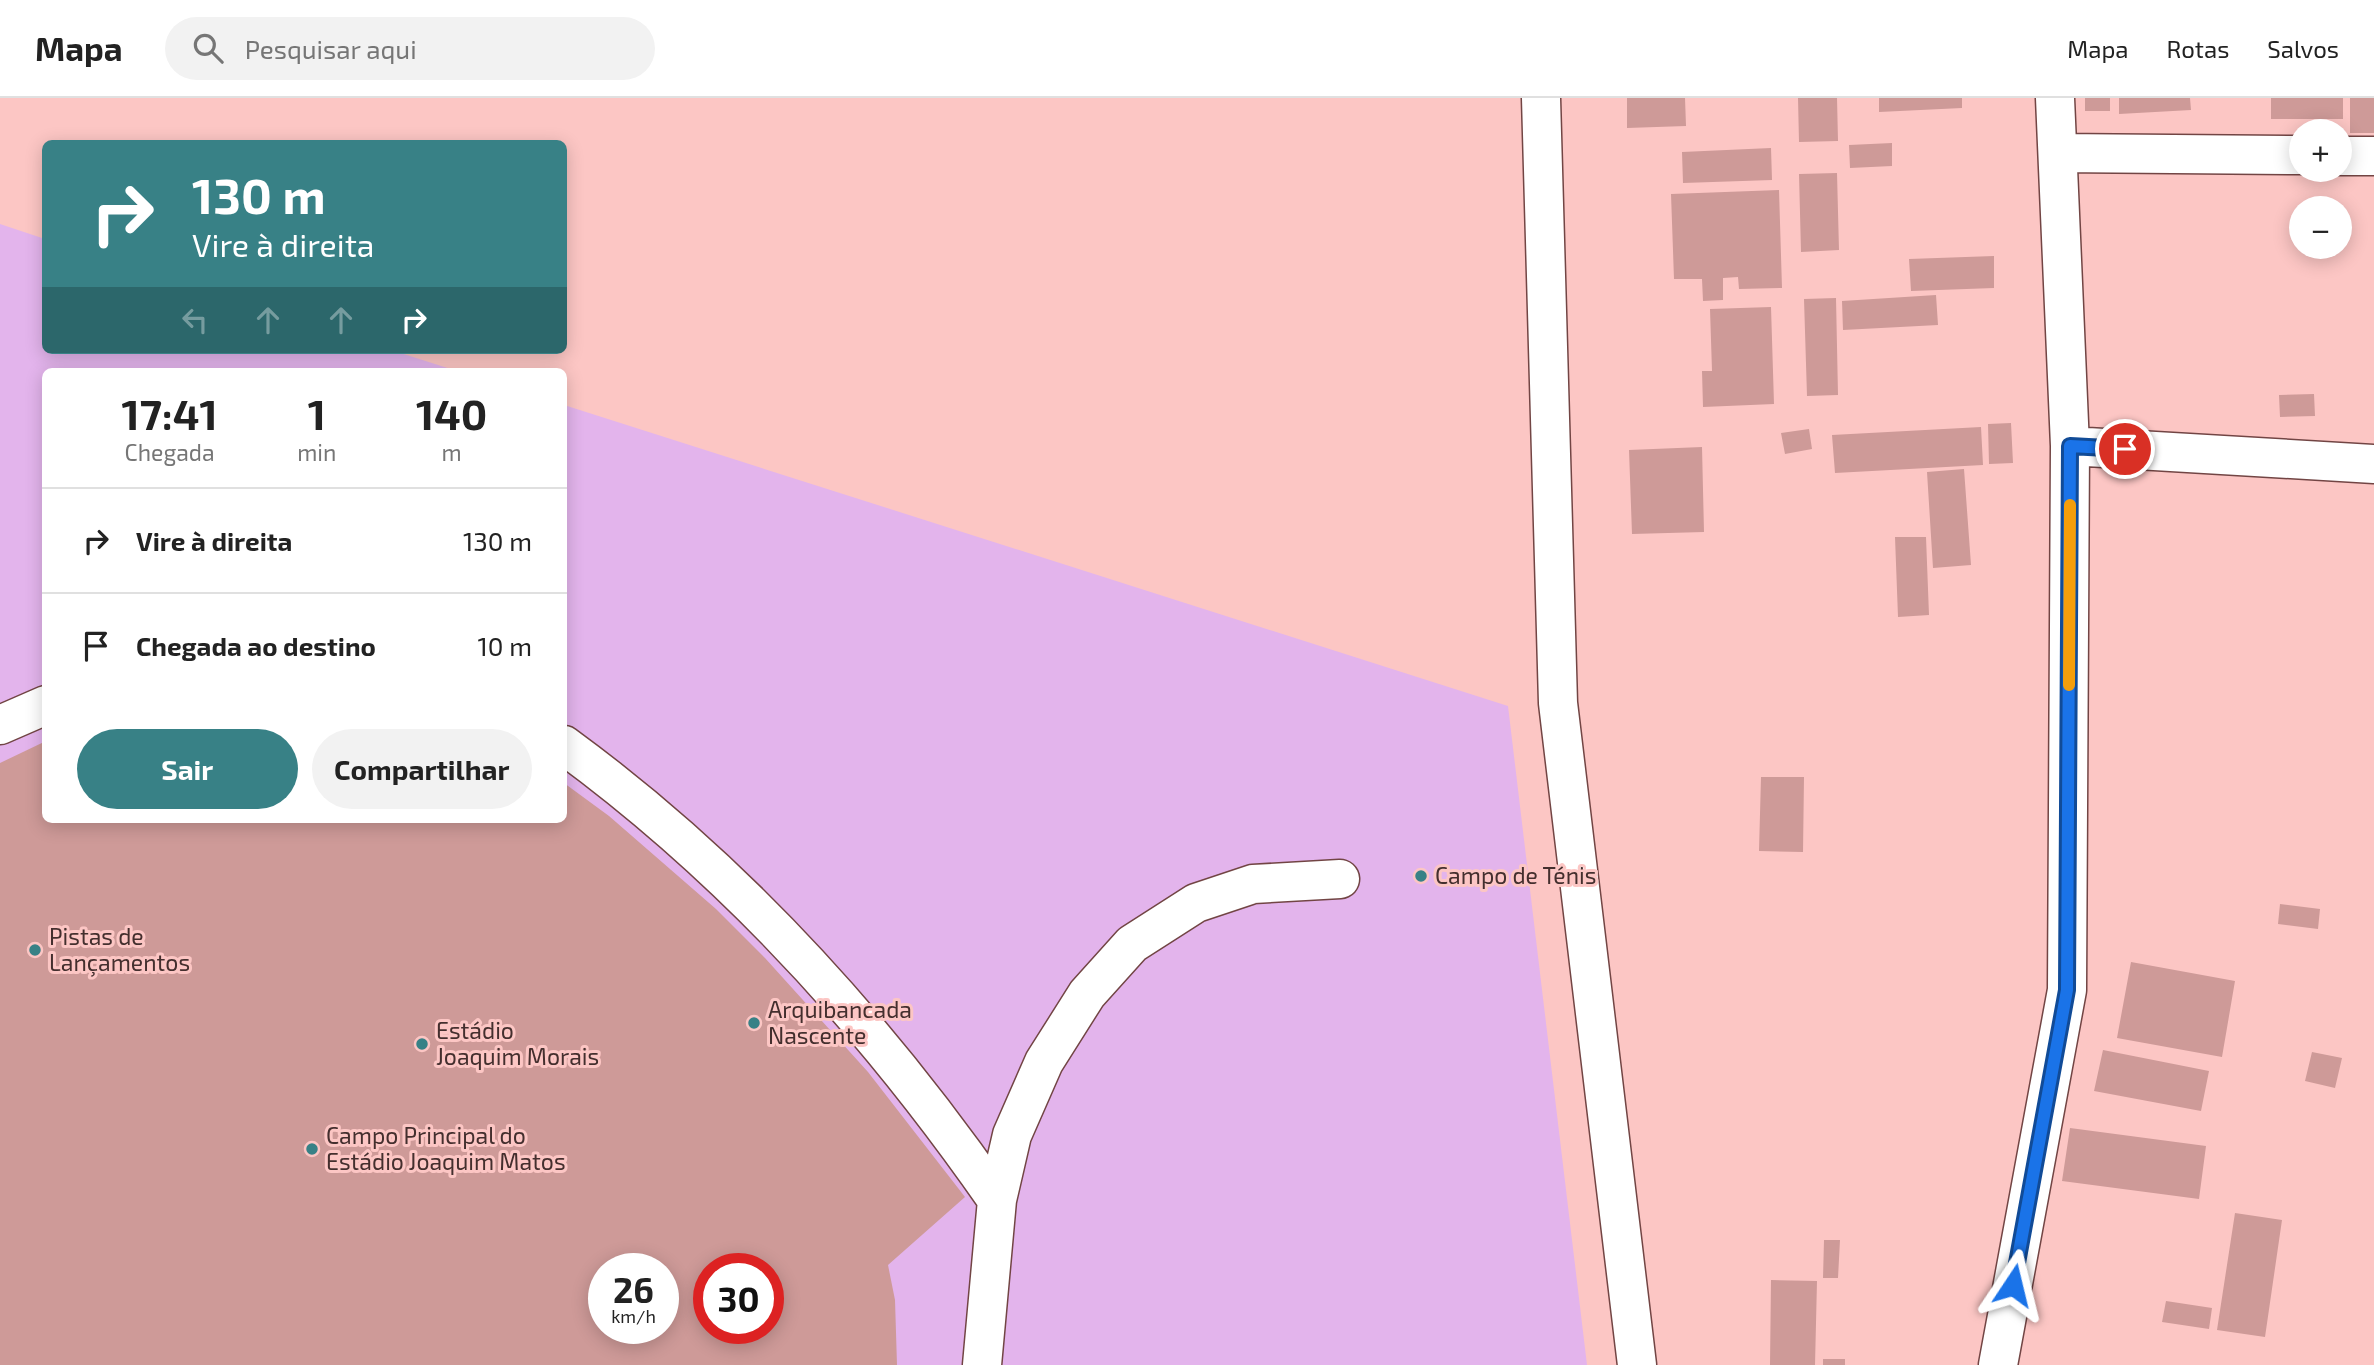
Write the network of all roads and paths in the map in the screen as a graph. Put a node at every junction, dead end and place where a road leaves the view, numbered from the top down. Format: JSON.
{"nodes":[{"id":1,"x":1541,"y":98,"type":"edge"},
{"id":2,"x":2055,"y":98,"type":"edge"},
{"id":3,"x":2058,"y":153,"type":"junction"},
{"id":4,"x":2289,"y":155,"type":"edge"},
{"id":5,"x":2352,"y":156,"type":"edge"},
{"id":6,"x":2374,"y":156,"type":"edge"},
{"id":7,"x":2070,"y":446,"type":"junction"},
{"id":8,"x":2374,"y":464,"type":"edge"},
{"id":9,"x":42,"y":707,"type":"edge"},
{"id":10,"x":0,"y":725,"type":"edge"},
{"id":11,"x":567,"y":747,"type":"edge"},
{"id":12,"x":1340,"y":879,"type":"dead end"},
{"id":13,"x":997,"y":1200,"type":"junction"},
{"id":14,"x":982,"y":1365,"type":"edge"},
{"id":15,"x":1637,"y":1365,"type":"edge"},
{"id":16,"x":1998,"y":1365,"type":"edge"}],
"edges":[{"from":1,"to":15,"type":"street"},
{"from":2,"to":3,"type":"street"},
{"from":3,"to":4,"type":"street"},
{"from":3,"to":7,"type":"street"},
{"from":5,"to":6,"type":"street"},
{"from":7,"to":8,"type":"street"},
{"from":7,"to":16,"type":"street"},
{"from":9,"to":10,"type":"street"},
{"from":11,"to":13,"type":"street"},
{"from":12,"to":13,"type":"street"},
{"from":13,"to":14,"type":"street"}]}
